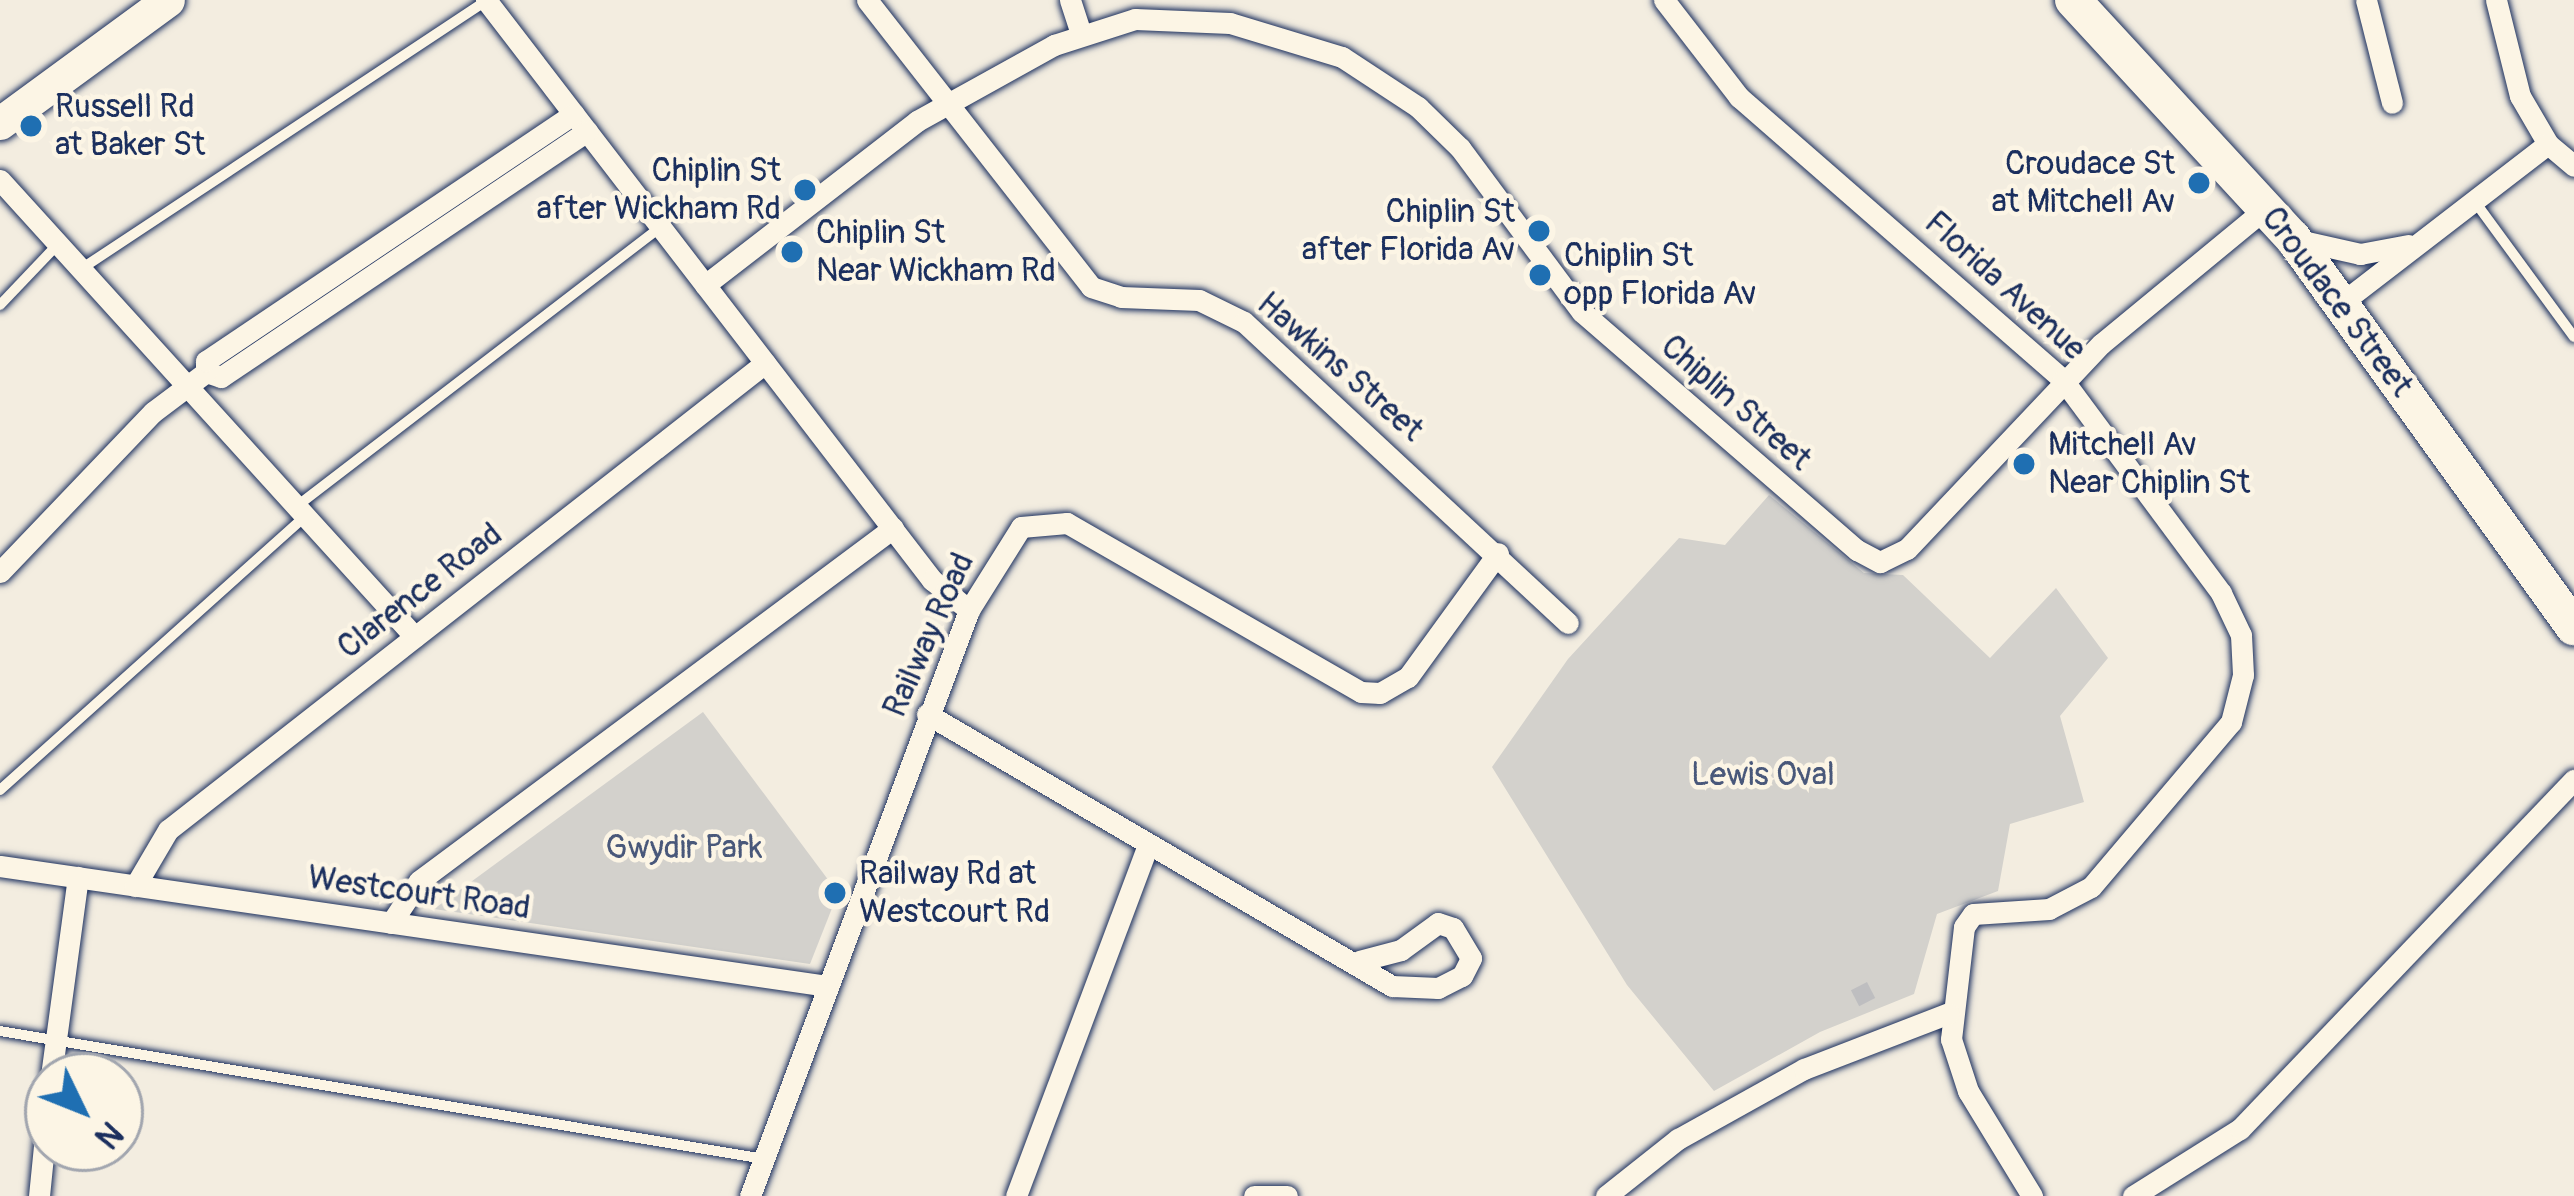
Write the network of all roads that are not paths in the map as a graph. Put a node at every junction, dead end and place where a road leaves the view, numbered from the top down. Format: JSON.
{"nodes":[{"id":1,"x":168,"y":0,"type":"edge"},
{"id":2,"x":486,"y":0,"type":"edge"},
{"id":3,"x":866,"y":0,"type":"edge"},
{"id":4,"x":1070,"y":0,"type":"edge"},
{"id":5,"x":1664,"y":0,"type":"edge"},
{"id":6,"x":2073,"y":0,"type":"edge"},
{"id":7,"x":2366,"y":0,"type":"edge"},
{"id":8,"x":2496,"y":0,"type":"edge"},
{"id":9,"x":1232,"y":11,"type":"edge"},
{"id":10,"x":1081,"y":34,"type":"junction"},
{"id":11,"x":946,"y":103,"type":"junction"},
{"id":12,"x":2392,"y":103,"type":"dead end"},
{"id":13,"x":580,"y":122,"type":"junction"},
{"id":14,"x":0,"y":123,"type":"edge"},
{"id":15,"x":2548,"y":144,"type":"junction"},
{"id":16,"x":2574,"y":166,"type":"edge"},
{"id":17,"x":0,"y":180,"type":"edge"},
{"id":18,"x":2472,"y":197,"type":"junction"},
{"id":19,"x":2267,"y":207,"type":"junction"},
{"id":20,"x":660,"y":227,"type":"junction"},
{"id":21,"x":2293,"y":238,"type":"junction"},
{"id":22,"x":58,"y":244,"type":"junction"},
{"id":23,"x":2408,"y":244,"type":"junction"},
{"id":24,"x":81,"y":269,"type":"junction"},
{"id":25,"x":705,"y":285,"type":"junction"},
{"id":26,"x":2341,"y":304,"type":"junction"},
{"id":27,"x":0,"y":305,"type":"edge"},
{"id":28,"x":2574,"y":337,"type":"edge"},
{"id":29,"x":765,"y":363,"type":"junction"},
{"id":30,"x":2063,"y":380,"type":"junction"},
{"id":31,"x":186,"y":386,"type":"junction"},
{"id":32,"x":301,"y":511,"type":"junction"},
{"id":33,"x":893,"y":529,"type":"junction"},
{"id":34,"x":1498,"y":553,"type":"junction"},
{"id":35,"x":0,"y":572,"type":"edge"},
{"id":36,"x":969,"y":610,"type":"junction"},
{"id":37,"x":1568,"y":622,"type":"dead end"},
{"id":38,"x":2574,"y":627,"type":"edge"},
{"id":39,"x":415,"y":637,"type":"junction"},
{"id":40,"x":927,"y":714,"type":"junction"},
{"id":41,"x":2574,"y":780,"type":"edge"},
{"id":42,"x":0,"y":790,"type":"edge"},
{"id":43,"x":1148,"y":844,"type":"junction"},
{"id":44,"x":0,"y":866,"type":"edge"},
{"id":45,"x":78,"y":877,"type":"junction"},
{"id":46,"x":135,"y":886,"type":"junction"},
{"id":47,"x":392,"y":922,"type":"junction"},
{"id":48,"x":1359,"y":961,"type":"junction"},
{"id":49,"x":828,"y":986,"type":"junction"},
{"id":50,"x":1948,"y":1013,"type":"junction"},
{"id":51,"x":0,"y":1030,"type":"edge"},
{"id":52,"x":55,"y":1034,"type":"junction"},
{"id":53,"x":53,"y":1052,"type":"edge"},
{"id":54,"x":764,"y":1159,"type":"junction"},
{"id":55,"x":751,"y":1196,"type":"edge"},
{"id":56,"x":1016,"y":1196,"type":"edge"},
{"id":57,"x":1255,"y":1196,"type":"edge"},
{"id":58,"x":1287,"y":1196,"type":"edge"},
{"id":59,"x":1606,"y":1196,"type":"edge"},
{"id":60,"x":2032,"y":1196,"type":"edge"},
{"id":61,"x":2133,"y":1196,"type":"edge"}],
"edges":[{"from":1,"to":14,"type":"main road"},
{"from":2,"to":13,"type":"street"},
{"from":2,"to":24,"type":"lane"},
{"from":3,"to":11,"type":"street","name":"Hawkins Street"},
{"from":4,"to":10,"type":"street"},
{"from":5,"to":30,"type":"street","name":"Florida Avenue"},
{"from":6,"to":19,"type":"highway","name":"Croudace Street"},
{"from":7,"to":12,"type":"street"},
{"from":8,"to":15,"type":"street"},
{"from":9,"to":10,"type":"street","name":"Chiplin Street"},
{"from":9,"to":30,"type":"street","name":"Chiplin Street"},
{"from":10,"to":11,"type":"street","name":"Chiplin Street"},
{"from":11,"to":25,"type":"street","name":"Chiplin Street"},
{"from":11,"to":34,"type":"street","name":"Hawkins Street"},
{"from":13,"to":20,"type":"street"},
{"from":13,"to":31,"type":"street"},
{"from":15,"to":16,"type":"street"},
{"from":15,"to":18,"type":"street"},
{"from":17,"to":22,"type":"street"},
{"from":18,"to":23,"type":"street"},
{"from":18,"to":28,"type":"lane"},
{"from":19,"to":21,"type":"highway","name":"Croudace Street"},
{"from":19,"to":30,"type":"street"},
{"from":20,"to":25,"type":"street"},
{"from":20,"to":32,"type":"lane"},
{"from":21,"to":23,"type":"street"},
{"from":21,"to":26,"type":"highway","name":"Croudace Street"},
{"from":22,"to":24,"type":"street"},
{"from":22,"to":27,"type":"lane"},
{"from":23,"to":26,"type":"street"},
{"from":24,"to":31,"type":"street"},
{"from":25,"to":29,"type":"street"},
{"from":26,"to":38,"type":"highway","name":"Croudace Street"},
{"from":29,"to":33,"type":"street"},
{"from":29,"to":39,"type":"street","name":"Clarence Road"},
{"from":30,"to":50,"type":"street","name":"Florida Avenue"},
{"from":31,"to":32,"type":"street"},
{"from":31,"to":35,"type":"street"},
{"from":32,"to":39,"type":"street"},
{"from":32,"to":42,"type":"lane"},
{"from":33,"to":36,"type":"street"},
{"from":33,"to":47,"type":"street"},
{"from":34,"to":36,"type":"street","name":"Railway Road"},
{"from":34,"to":37,"type":"street","name":"Hawkins Street"},
{"from":36,"to":40,"type":"street","name":"Railway Road"},
{"from":39,"to":46,"type":"street","name":"Clarence Road"},
{"from":40,"to":43,"type":"street"},
{"from":40,"to":49,"type":"street","name":"Railway Road"},
{"from":41,"to":61,"type":"street"},
{"from":43,"to":48,"type":"street"},
{"from":43,"to":56,"type":"street"},
{"from":44,"to":45,"type":"street","name":"Westcourt Road"},
{"from":45,"to":46,"type":"street","name":"Westcourt Road"},
{"from":45,"to":52,"type":"street"},
{"from":46,"to":47,"type":"street","name":"Westcourt Road"},
{"from":47,"to":49,"type":"street","name":"Westcourt Road"},
{"from":48,"to":48,"type":"street"},
{"from":49,"to":54,"type":"street","name":"Railway Road"},
{"from":50,"to":59,"type":"street"},
{"from":50,"to":60,"type":"street"},
{"from":51,"to":52,"type":"lane"},
{"from":52,"to":53,"type":"street"},
{"from":52,"to":54,"type":"lane"},
{"from":54,"to":55,"type":"street","name":"Railway Road"},
{"from":57,"to":58,"type":"street"}]}
